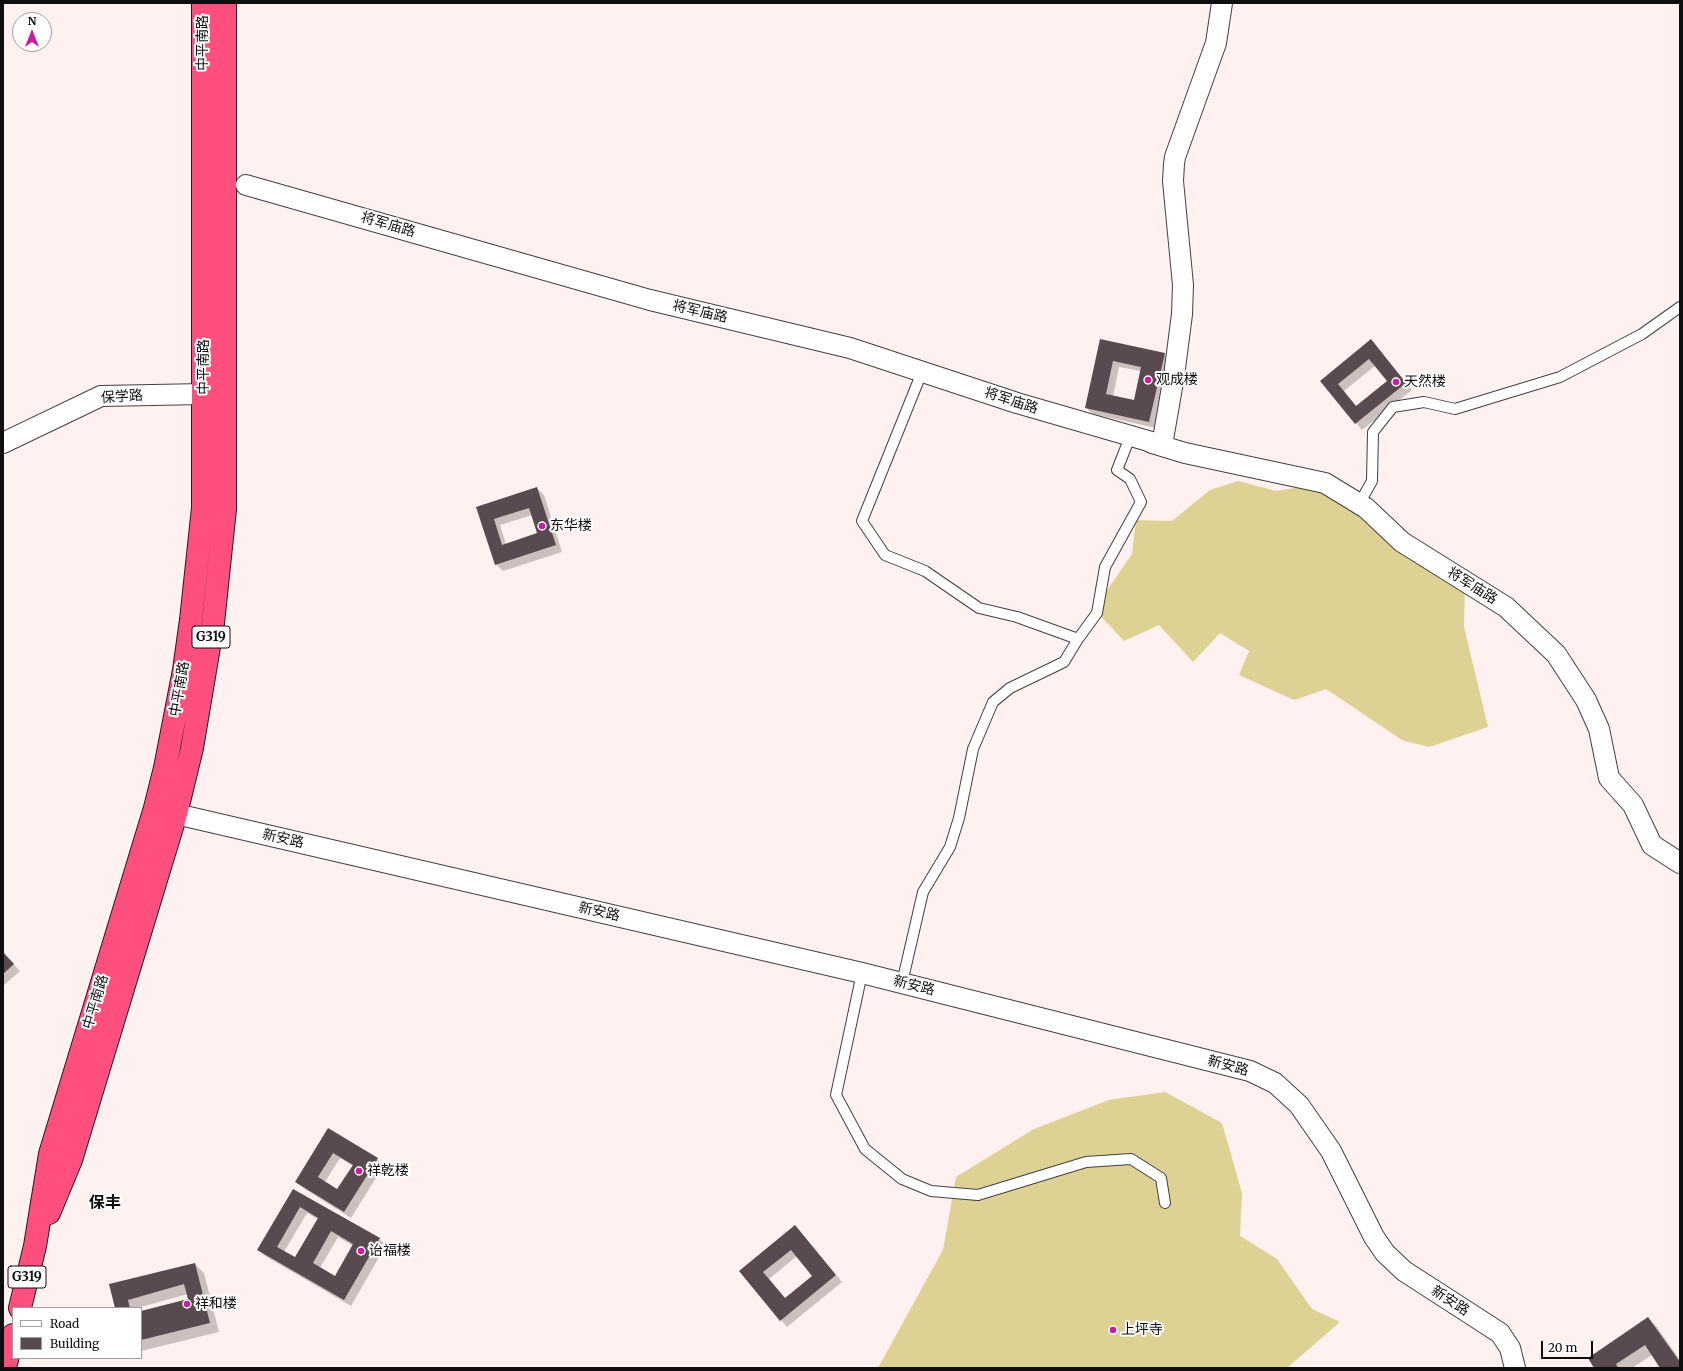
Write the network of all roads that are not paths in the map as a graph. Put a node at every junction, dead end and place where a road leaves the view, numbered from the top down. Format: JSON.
{"nodes":[{"id":1,"x":203,"y":3,"type":"edge"},
{"id":2,"x":225,"y":3,"type":"edge"},
{"id":3,"x":1222,"y":3,"type":"edge"},
{"id":4,"x":246,"y":185,"type":"dead end"},
{"id":5,"x":1680,"y":307,"type":"edge"},
{"id":6,"x":922,"y":372,"type":"junction"},
{"id":7,"x":204,"y":394,"type":"junction"},
{"id":8,"x":1130,"y":437,"type":"junction"},
{"id":9,"x":3,"y":443,"type":"edge"},
{"id":10,"x":1157,"y":444,"type":"junction"},
{"id":11,"x":1359,"y":504,"type":"junction"},
{"id":12,"x":1078,"y":639,"type":"junction"},
{"id":13,"x":176,"y":814,"type":"junction"},
{"id":14,"x":1680,"y":863,"type":"edge"},
{"id":15,"x":862,"y":973,"type":"junction"},
{"id":16,"x":902,"y":983,"type":"junction"},
{"id":17,"x":1165,"y":1203,"type":"dead end"},
{"id":18,"x":35,"y":1246,"type":"junction"},
{"id":19,"x":20,"y":1307,"type":"edge"},
{"id":20,"x":12,"y":1339,"type":"edge"},
{"id":21,"x":5,"y":1368,"type":"edge"},
{"id":22,"x":1515,"y":1368,"type":"edge"}],
"edges":[{"from":1,"to":7,"type":"highway","name":"中平南路","number":"G319"},
{"from":2,"to":13,"type":"highway","number":"G319"},
{"from":3,"to":10,"type":"street"},
{"from":4,"to":6,"type":"street","name":"将军庙路"},
{"from":5,"to":11,"type":"lane"},
{"from":6,"to":8,"type":"street","name":"将军庙路"},
{"from":6,"to":12,"type":"lane"},
{"from":7,"to":9,"type":"street","name":"保学路"},
{"from":7,"to":18,"type":"highway","name":"中平南路","number":"G319"},
{"from":8,"to":10,"type":"street","name":"将军庙路"},
{"from":8,"to":12,"type":"lane"},
{"from":10,"to":11,"type":"street","name":"将军庙路"},
{"from":11,"to":14,"type":"street","name":"将军庙路"},
{"from":12,"to":16,"type":"lane"},
{"from":13,"to":15,"type":"street","name":"新安路"},
{"from":13,"to":18,"type":"highway","number":"G319"},
{"from":15,"to":16,"type":"street","name":"新安路"},
{"from":15,"to":17,"type":"lane"},
{"from":16,"to":22,"type":"street","name":"新安路"},
{"from":18,"to":19,"type":"highway","name":"中平南路","number":"G319"},
{"from":20,"to":21,"type":"highway"}]}
